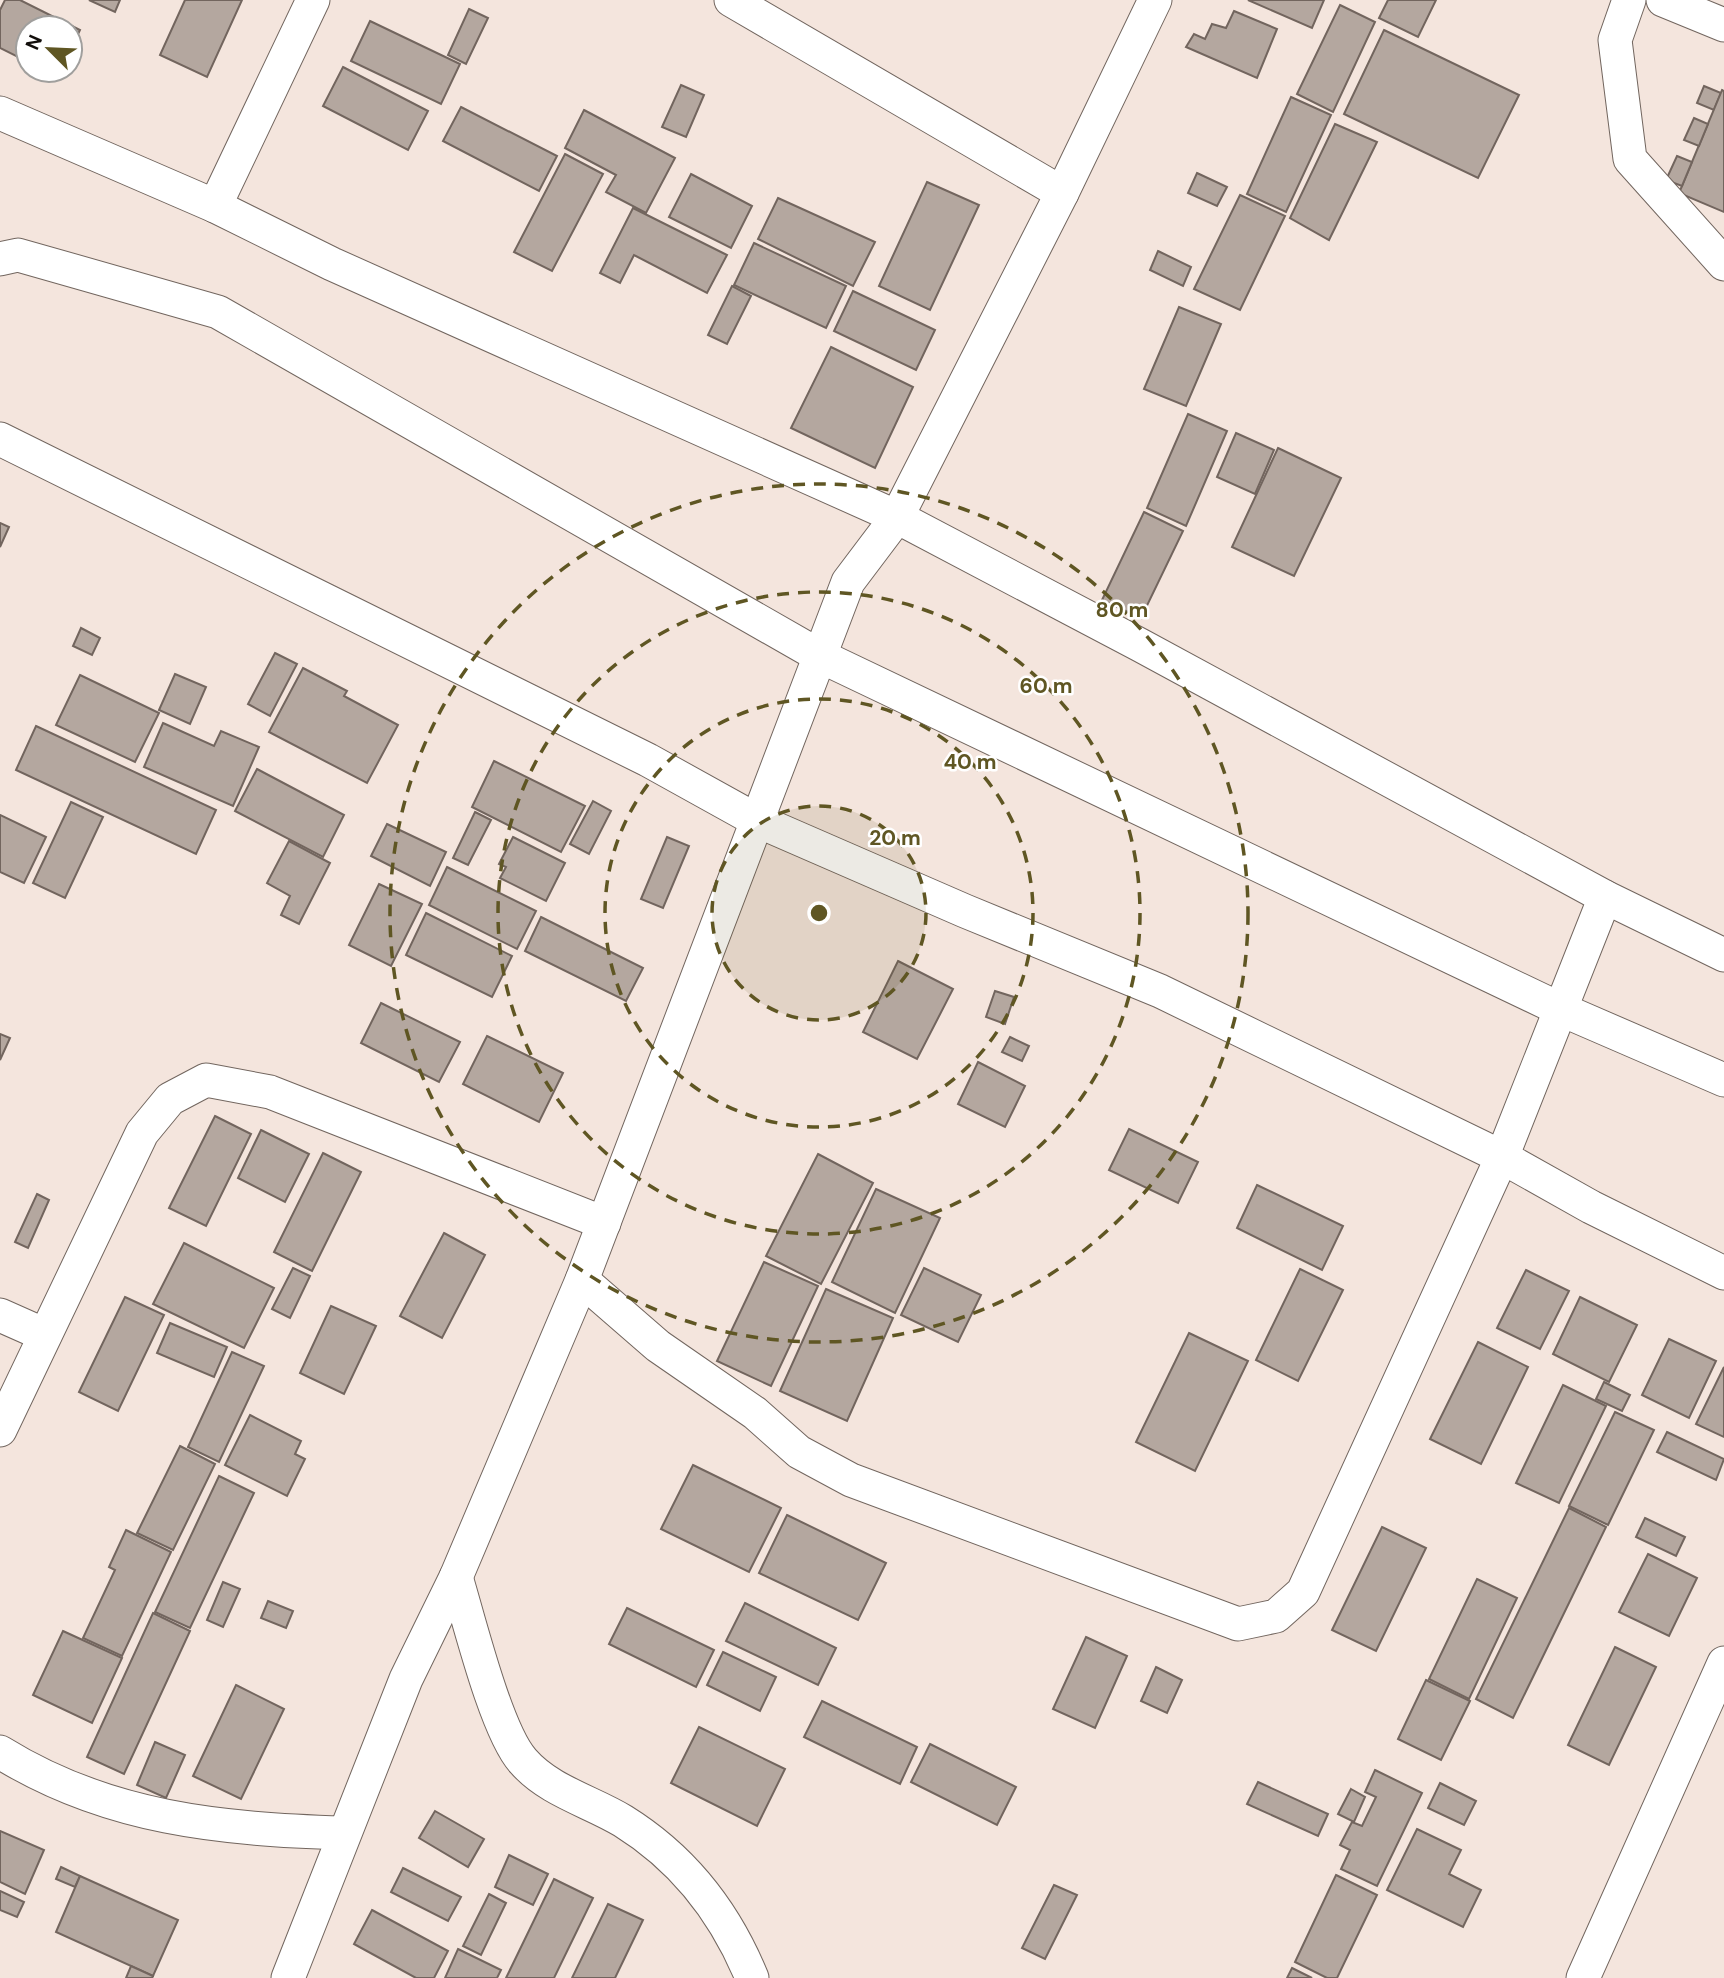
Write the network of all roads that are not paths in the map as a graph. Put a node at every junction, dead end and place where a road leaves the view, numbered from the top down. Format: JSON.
{"nodes":[{"id":1,"x":313,"y":0,"type":"edge"},
{"id":2,"x":731,"y":0,"type":"edge"},
{"id":3,"x":1155,"y":0,"type":"edge"},
{"id":4,"x":1629,"y":0,"type":"edge"},
{"id":5,"x":1664,"y":0,"type":"edge"},
{"id":6,"x":1724,"y":25,"type":"edge"},
{"id":7,"x":0,"y":113,"type":"edge"},
{"id":8,"x":1062,"y":193,"type":"junction"},
{"id":9,"x":215,"y":206,"type":"junction"},
{"id":10,"x":0,"y":258,"type":"edge"},
{"id":11,"x":1724,"y":264,"type":"edge"},
{"id":12,"x":0,"y":439,"type":"edge"},
{"id":13,"x":897,"y":517,"type":"junction"},
{"id":14,"x":820,"y":656,"type":"junction"},
{"id":15,"x":758,"y":821,"type":"junction"},
{"id":16,"x":1605,"y":897,"type":"junction"},
{"id":17,"x":1724,"y":955,"type":"edge"},
{"id":18,"x":1560,"y":1009,"type":"junction"},
{"id":19,"x":1724,"y":1080,"type":"edge"},
{"id":20,"x":1502,"y":1157,"type":"junction"},
{"id":21,"x":604,"y":1223,"type":"junction"},
{"id":22,"x":1724,"y":1273,"type":"edge"},
{"id":23,"x":582,"y":1280,"type":"junction"},
{"id":24,"x":0,"y":1315,"type":"edge"},
{"id":25,"x":45,"y":1335,"type":"junction"},
{"id":26,"x":0,"y":1430,"type":"edge"},
{"id":27,"x":456,"y":1577,"type":"junction"},
{"id":28,"x":1724,"y":1663,"type":"edge"},
{"id":29,"x":0,"y":1752,"type":"edge"},
{"id":30,"x":344,"y":1833,"type":"junction"},
{"id":31,"x":288,"y":1978,"type":"edge"},
{"id":32,"x":752,"y":1978,"type":"edge"},
{"id":33,"x":1583,"y":1978,"type":"edge"}],
"edges":[{"from":1,"to":9,"type":"street"},
{"from":2,"to":8,"type":"street"},
{"from":3,"to":8,"type":"street"},
{"from":4,"to":11,"type":"street"},
{"from":5,"to":6,"type":"street"},
{"from":7,"to":9,"type":"street"},
{"from":8,"to":13,"type":"street"},
{"from":9,"to":13,"type":"street"},
{"from":10,"to":14,"type":"street"},
{"from":12,"to":15,"type":"street"},
{"from":13,"to":14,"type":"street"},
{"from":13,"to":16,"type":"street"},
{"from":14,"to":15,"type":"street"},
{"from":14,"to":18,"type":"street"},
{"from":15,"to":20,"type":"street"},
{"from":15,"to":21,"type":"street"},
{"from":16,"to":17,"type":"street"},
{"from":16,"to":18,"type":"street"},
{"from":18,"to":19,"type":"street"},
{"from":18,"to":20,"type":"street"},
{"from":20,"to":22,"type":"street"},
{"from":20,"to":23,"type":"street"},
{"from":21,"to":23,"type":"street"},
{"from":21,"to":25,"type":"street"},
{"from":23,"to":27,"type":"street"},
{"from":24,"to":25,"type":"street"},
{"from":25,"to":26,"type":"street"},
{"from":27,"to":30,"type":"street"},
{"from":27,"to":32,"type":"street"},
{"from":28,"to":33,"type":"street"},
{"from":29,"to":30,"type":"street"},
{"from":30,"to":31,"type":"street"}]}
